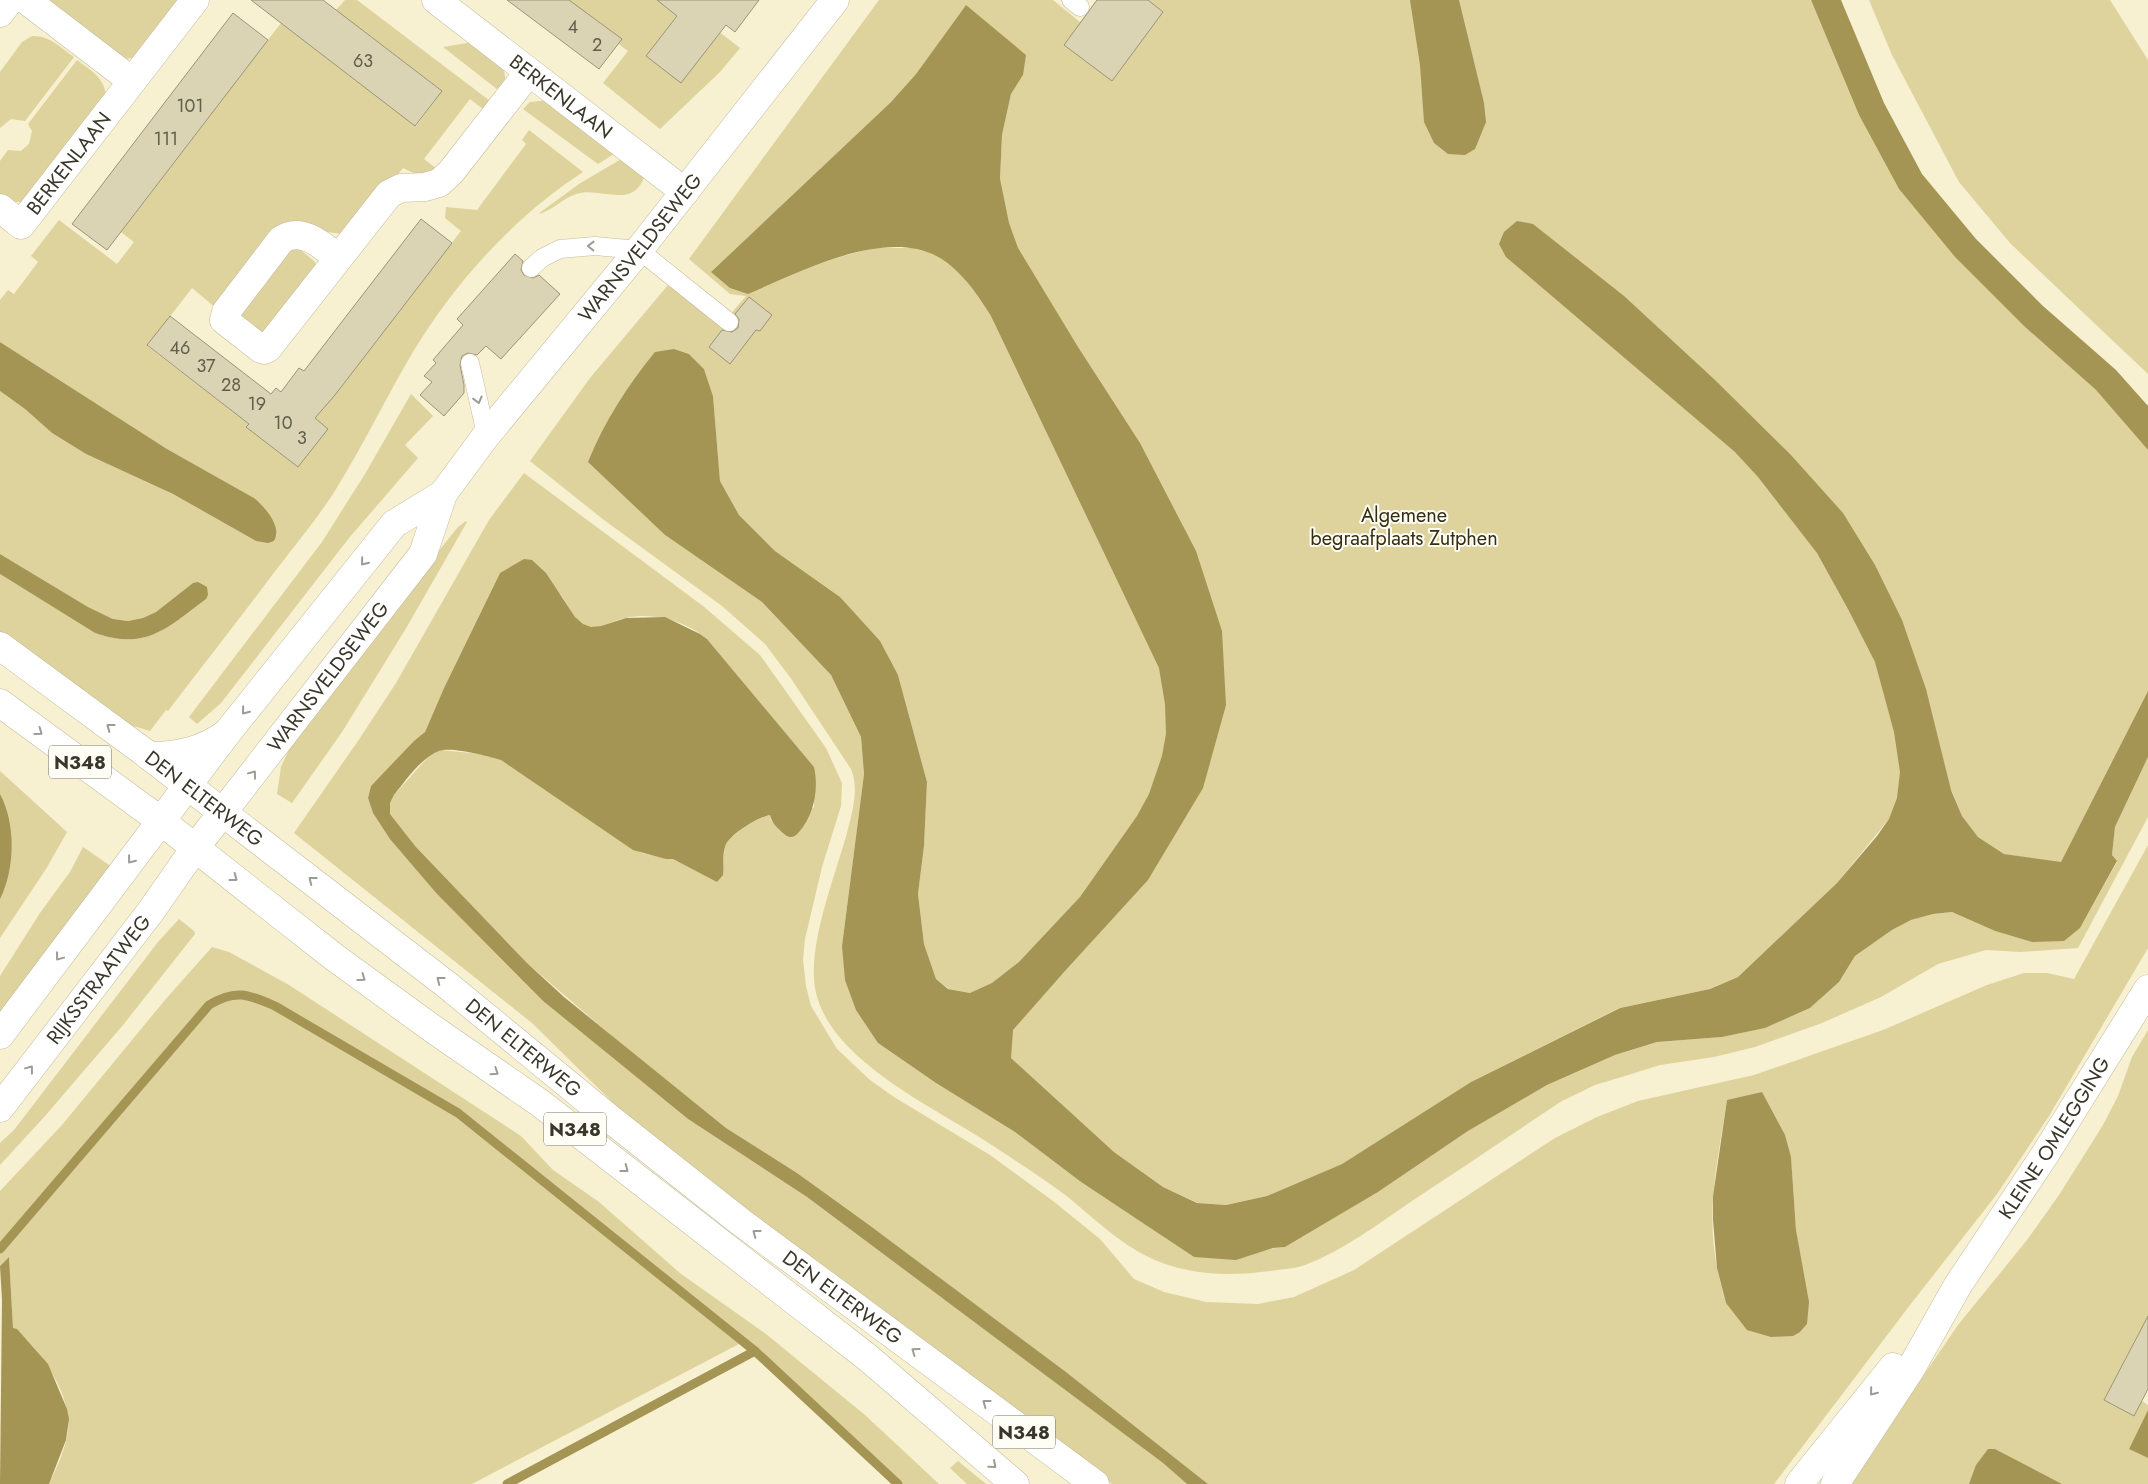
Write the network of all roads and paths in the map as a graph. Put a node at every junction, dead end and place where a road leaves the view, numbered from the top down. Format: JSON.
{"nodes":[{"id":1,"x":10,"y":0,"type":"edge"},
{"id":2,"x":26,"y":0,"type":"edge"},
{"id":3,"x":195,"y":0,"type":"edge"},
{"id":4,"x":436,"y":0,"type":"edge"},
{"id":5,"x":835,"y":0,"type":"edge"},
{"id":6,"x":0,"y":13,"type":"edge"},
{"id":7,"x":529,"y":72,"type":"junction"},
{"id":8,"x":132,"y":81,"type":"junction"},
{"id":9,"x":685,"y":192,"type":"junction"},
{"id":10,"x":0,"y":208,"type":"edge"},
{"id":11,"x":640,"y":250,"type":"junction"},
{"id":12,"x":338,"y":258,"type":"dead end"},
{"id":13,"x":531,"y":268,"type":"dead end"},
{"id":14,"x":729,"y":322,"type":"dead end"},
{"id":15,"x":470,"y":363,"type":"dead end"},
{"id":16,"x":485,"y":437,"type":"junction"},
{"id":17,"x":443,"y":494,"type":"junction"},
{"id":18,"x":0,"y":646,"type":"edge"},
{"id":19,"x":0,"y":703,"type":"edge"},
{"id":20,"x":227,"y":733,"type":"junction"},
{"id":21,"x":149,"y":756,"type":"junction"},
{"id":22,"x":188,"y":786,"type":"junction"},
{"id":23,"x":224,"y":813,"type":"junction"},
{"id":24,"x":161,"y":821,"type":"junction"},
{"id":25,"x":196,"y":848,"type":"junction"},
{"id":26,"x":2148,"y":989,"type":"edge"},
{"id":27,"x":0,"y":1035,"type":"edge"},
{"id":28,"x":0,"y":1108,"type":"edge"},
{"id":29,"x":1958,"y":1286,"type":"junction"},
{"id":30,"x":1016,"y":1484,"type":"edge"},
{"id":31,"x":1095,"y":1484,"type":"edge"},
{"id":32,"x":1799,"y":1484,"type":"edge"},
{"id":33,"x":1834,"y":1484,"type":"edge"}],
"edges":[{"from":1,"to":6,"type":"street"},
{"from":2,"to":8,"type":"street"},
{"from":3,"to":8,"type":"street","name":"BERKENLAAN"},
{"from":4,"to":7,"type":"street","name":"BERKENLAAN"},
{"from":5,"to":9,"type":"street","name":"WARNSVELDSEWEG"},
{"from":7,"to":9,"type":"street","name":"BERKENLAAN"},
{"from":7,"to":12,"type":"street"},
{"from":8,"to":10,"type":"street","name":"BERKENLAAN"},
{"from":9,"to":11,"type":"street","name":"WARNSVELDSEWEG"},
{"from":11,"to":13,"type":"lane","one_way":true},
{"from":11,"to":14,"type":"lane"},
{"from":11,"to":16,"type":"street","name":"WARNSVELDSEWEG"},
{"from":15,"to":16,"type":"lane","one_way":true},
{"from":16,"to":17,"type":"street","name":"WARNSVELDSEWEG"},
{"from":17,"to":20,"type":"street","name":"WARNSVELDSEWEG","one_way":true},
{"from":23,"to":17,"type":"street","name":"WARNSVELDSEWEG","one_way":true},
{"from":21,"to":18,"type":"street","name":"DEN ELTERWEG","number":"N348","one_way":true},
{"from":19,"to":24,"type":"street","name":"DEN ELTERWEG","number":"N348","one_way":true},
{"from":20,"to":21,"type":"street"},
{"from":20,"to":22,"type":"street","name":"WARNSVELDSEWEG"},
{"from":21,"to":22,"type":"street","name":"DEN ELTERWEG","number":"N348"},
{"from":22,"to":23,"type":"street","name":"DEN ELTERWEG","number":"N348"},
{"from":22,"to":24,"type":"street","name":"WARNSVELDSEWEG"},
{"from":23,"to":25,"type":"street","name":"WARNSVELDSEWEG"},
{"from":31,"to":23,"type":"street","name":"DEN ELTERWEG","number":"N348","one_way":true},
{"from":24,"to":25,"type":"street","name":"DEN ELTERWEG","number":"N348"},
{"from":24,"to":27,"type":"street","one_way":true},
{"from":28,"to":25,"type":"street","name":"RIJKSSTRAATWEG","one_way":true},
{"from":25,"to":30,"type":"street","name":"DEN ELTERWEG","number":"N348","one_way":true},
{"from":26,"to":29,"type":"street","name":"KLEINE OMLEGGING"},
{"from":29,"to":32,"type":"street","name":"KLEINE OMLEGGING","one_way":true},
{"from":29,"to":33,"type":"street","name":"KLEINE OMLEGGING"}]}
